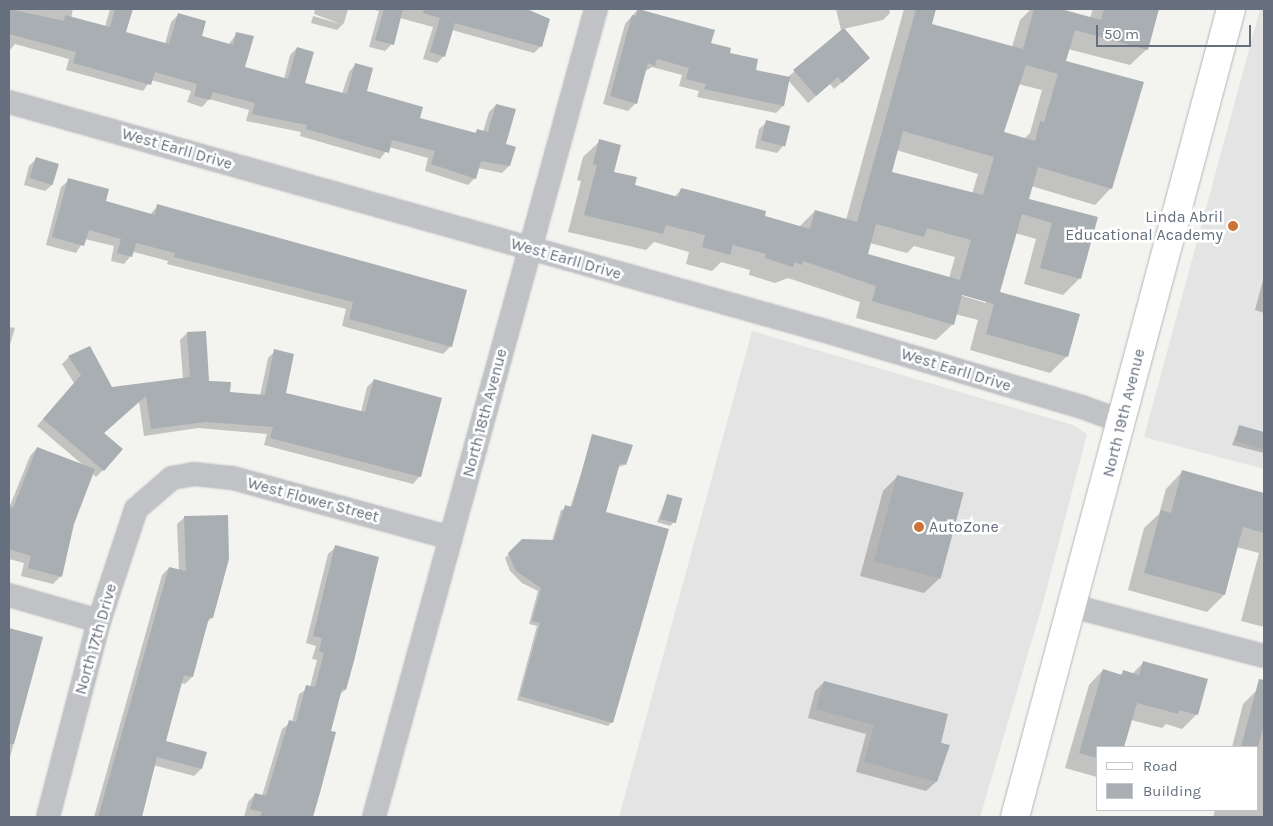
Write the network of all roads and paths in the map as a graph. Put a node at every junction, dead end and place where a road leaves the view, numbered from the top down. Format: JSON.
{"nodes":[{"id":1,"x":596,"y":9,"type":"edge"},
{"id":2,"x":1231,"y":9,"type":"edge"},
{"id":3,"x":9,"y":102,"type":"edge"},
{"id":4,"x":530,"y":250,"type":"junction"},
{"id":5,"x":1123,"y":422,"type":"junction"},
{"id":6,"x":172,"y":478,"type":"joint"},
{"id":7,"x":451,"y":538,"type":"junction"},
{"id":8,"x":9,"y":595,"type":"edge"},
{"id":9,"x":1072,"y":606,"type":"junction"},
{"id":10,"x":99,"y":620,"type":"junction"},
{"id":11,"x":1264,"y":656,"type":"edge"},
{"id":12,"x":48,"y":817,"type":"edge"},
{"id":13,"x":374,"y":817,"type":"edge"},
{"id":14,"x":1015,"y":817,"type":"edge"}],
"edges":[{"from":1,"to":4,"type":"street","name":"North 18th Avenue"},
{"from":2,"to":5,"type":"main road","name":"North 19th Avenue"},
{"from":3,"to":4,"type":"street","name":"West Earll Drive"},
{"from":4,"to":5,"type":"street","name":"West Earll Drive"},
{"from":4,"to":7,"type":"street","name":"North 18th Avenue"},
{"from":5,"to":9,"type":"main road","name":"North 19th Avenue"},
{"from":6,"to":7,"type":"street","name":"West Flower Street"},
{"from":6,"to":10,"type":"street","name":"North 17th Drive"},
{"from":7,"to":13,"type":"street","name":"North 18th Avenue"},
{"from":8,"to":10,"type":"street"},
{"from":9,"to":11,"type":"street"},
{"from":9,"to":14,"type":"main road","name":"North 19th Avenue"},
{"from":10,"to":12,"type":"street","name":"North 17th Drive"}]}
